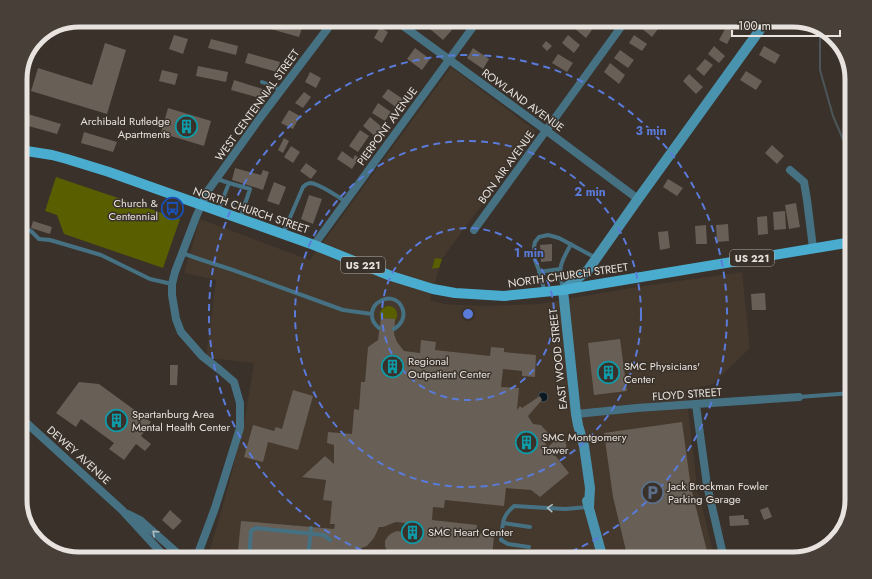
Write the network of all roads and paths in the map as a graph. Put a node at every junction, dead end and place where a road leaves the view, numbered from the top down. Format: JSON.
{"nodes":[{"id":1,"x":329,"y":27,"type":"edge"},
{"id":2,"x":404,"y":27,"type":"edge"},
{"id":3,"x":473,"y":27,"type":"edge"},
{"id":4,"x":621,"y":27,"type":"edge"},
{"id":5,"x":762,"y":27,"type":"edge"},
{"id":6,"x":449,"y":60,"type":"junction"},
{"id":7,"x":262,"y":82,"type":"dead end"},
{"id":8,"x":280,"y":91,"type":"junction"},
{"id":9,"x":546,"y":130,"type":"junction"},
{"id":10,"x":27,"y":151,"type":"edge"},
{"id":11,"x":790,"y":170,"type":"dead end"},
{"id":12,"x":217,"y":179,"type":"junction"},
{"id":13,"x":229,"y":183,"type":"junction"},
{"id":14,"x":638,"y":199,"type":"junction"},
{"id":15,"x":346,"y":202,"type":"junction"},
{"id":16,"x":201,"y":205,"type":"junction"},
{"id":17,"x":217,"y":211,"type":"junction"},
{"id":18,"x":240,"y":219,"type":"junction"},
{"id":19,"x":27,"y":229,"type":"edge"},
{"id":20,"x":474,"y":230,"type":"dead end"},
{"id":21,"x":282,"y":234,"type":"junction"},
{"id":22,"x":845,"y":243,"type":"edge"},
{"id":23,"x":571,"y":244,"type":"junction"},
{"id":24,"x":314,"y":245,"type":"junction"},
{"id":25,"x":813,"y":248,"type":"junction"},
{"id":26,"x":182,"y":253,"type":"junction"},
{"id":27,"x":596,"y":258,"type":"junction"},
{"id":28,"x":560,"y":269,"type":"junction"},
{"id":29,"x":539,"y":272,"type":"junction"},
{"id":30,"x":172,"y":284,"type":"junction"},
{"id":31,"x":563,"y":290,"type":"junction"},
{"id":32,"x":544,"y":292,"type":"junction"},
{"id":33,"x":372,"y":314,"type":"junction"},
{"id":34,"x":379,"y":328,"type":"dead end"},
{"id":35,"x":394,"y":329,"type":"dead end"},
{"id":36,"x":845,"y":394,"type":"edge"},
{"id":37,"x":799,"y":397,"type":"joint"},
{"id":38,"x":696,"y":405,"type":"junction"},
{"id":39,"x":576,"y":414,"type":"junction"},
{"id":40,"x":27,"y":423,"type":"edge"},
{"id":41,"x":589,"y":507,"type":"junction"},
{"id":42,"x":122,"y":510,"type":"junction"},
{"id":43,"x":503,"y":523,"type":"junction"},
{"id":44,"x":530,"y":527,"type":"dead end"},
{"id":45,"x":311,"y":528,"type":"dead end"},
{"id":46,"x":311,"y":534,"type":"junction"},
{"id":47,"x":330,"y":540,"type":"dead end"},
{"id":48,"x":529,"y":547,"type":"dead end"},
{"id":49,"x":161,"y":552,"type":"edge"},
{"id":50,"x":176,"y":552,"type":"edge"},
{"id":51,"x":199,"y":552,"type":"edge"},
{"id":52,"x":250,"y":552,"type":"edge"},
{"id":53,"x":309,"y":552,"type":"edge"},
{"id":54,"x":601,"y":552,"type":"edge"},
{"id":55,"x":722,"y":552,"type":"edge"}],
"edges":[{"from":1,"to":8,"type":"street","name":"WEST CENTENNIAL STREET"},
{"from":2,"to":6,"type":"street","name":"ROWLAND AVENUE"},
{"from":3,"to":6,"type":"street","name":"PIERPONT AVENUE"},
{"from":4,"to":9,"type":"street","name":"BON AIR AVENUE"},
{"from":5,"to":14,"type":"street"},
{"from":6,"to":9,"type":"street","name":"ROWLAND AVENUE"},
{"from":6,"to":15,"type":"street","name":"PIERPONT AVENUE"},
{"from":7,"to":8,"type":"lane"},
{"from":8,"to":12,"type":"street","name":"WEST CENTENNIAL STREET"},
{"from":9,"to":14,"type":"street","name":"ROWLAND AVENUE"},
{"from":9,"to":20,"type":"street","name":"BON AIR AVENUE"},
{"from":10,"to":16,"type":"main road","name":"NORTH CHURCH STREET","number":"US 221"},
{"from":11,"to":25,"type":"street"},
{"from":12,"to":13,"type":"lane"},
{"from":12,"to":16,"type":"street","name":"WEST CENTENNIAL STREET"},
{"from":13,"to":17,"type":"lane"},
{"from":13,"to":18,"type":"lane"},
{"from":14,"to":27,"type":"street"},
{"from":15,"to":21,"type":"lane"},
{"from":15,"to":24,"type":"street","name":"PIERPONT AVENUE"},
{"from":16,"to":17,"type":"main road","name":"NORTH CHURCH STREET","number":"US 221"},
{"from":16,"to":26,"type":"street","name":"WEST CENTENNIAL STREET"},
{"from":17,"to":18,"type":"main road","name":"NORTH CHURCH STREET","number":"US 221"},
{"from":18,"to":21,"type":"main road","name":"NORTH CHURCH STREET","number":"US 221"},
{"from":19,"to":30,"type":"lane"},
{"from":21,"to":24,"type":"main road","name":"NORTH CHURCH STREET","number":"US 221"},
{"from":22,"to":25,"type":"main road","name":"NORTH CHURCH STREET","number":"US 221"},
{"from":23,"to":27,"type":"lane"},
{"from":23,"to":28,"type":"lane"},
{"from":23,"to":29,"type":"lane"},
{"from":24,"to":32,"type":"main road","name":"NORTH CHURCH STREET","number":"US 221"},
{"from":25,"to":31,"type":"main road","name":"NORTH CHURCH STREET","number":"US 221"},
{"from":26,"to":30,"type":"street","name":"WEST CENTENNIAL STREET"},
{"from":26,"to":33,"type":"lane"},
{"from":27,"to":31,"type":"street"},
{"from":28,"to":29,"type":"lane"},
{"from":28,"to":31,"type":"lane"},
{"from":29,"to":32,"type":"lane"},
{"from":30,"to":51,"type":"street"},
{"from":31,"to":32,"type":"main road","name":"NORTH CHURCH STREET","number":"US 221"},
{"from":31,"to":39,"type":"street","name":"EAST WOOD STREET"},
{"from":33,"to":34,"type":"lane"},
{"from":33,"to":35,"type":"lane"},
{"from":36,"to":37,"type":"lane"},
{"from":37,"to":38,"type":"street","name":"FLOYD STREET"},
{"from":38,"to":39,"type":"street","name":"FLOYD STREET"},
{"from":38,"to":55,"type":"street"},
{"from":39,"to":41,"type":"street","name":"EAST WOOD STREET"},
{"from":40,"to":42,"type":"street","name":"DEWEY AVENUE"},
{"from":41,"to":43,"type":"lane","one_way":true},
{"from":41,"to":54,"type":"street","name":"EAST WOOD STREET"},
{"from":42,"to":49,"type":"street","name":"DEWEY AVENUE"},
{"from":50,"to":42,"type":"street","name":"DEWEY AVENUE","one_way":true},
{"from":43,"to":44,"type":"lane"},
{"from":43,"to":48,"type":"lane"},
{"from":45,"to":46,"type":"lane"},
{"from":46,"to":47,"type":"lane"},
{"from":46,"to":52,"type":"lane"},
{"from":46,"to":53,"type":"lane"}]}
